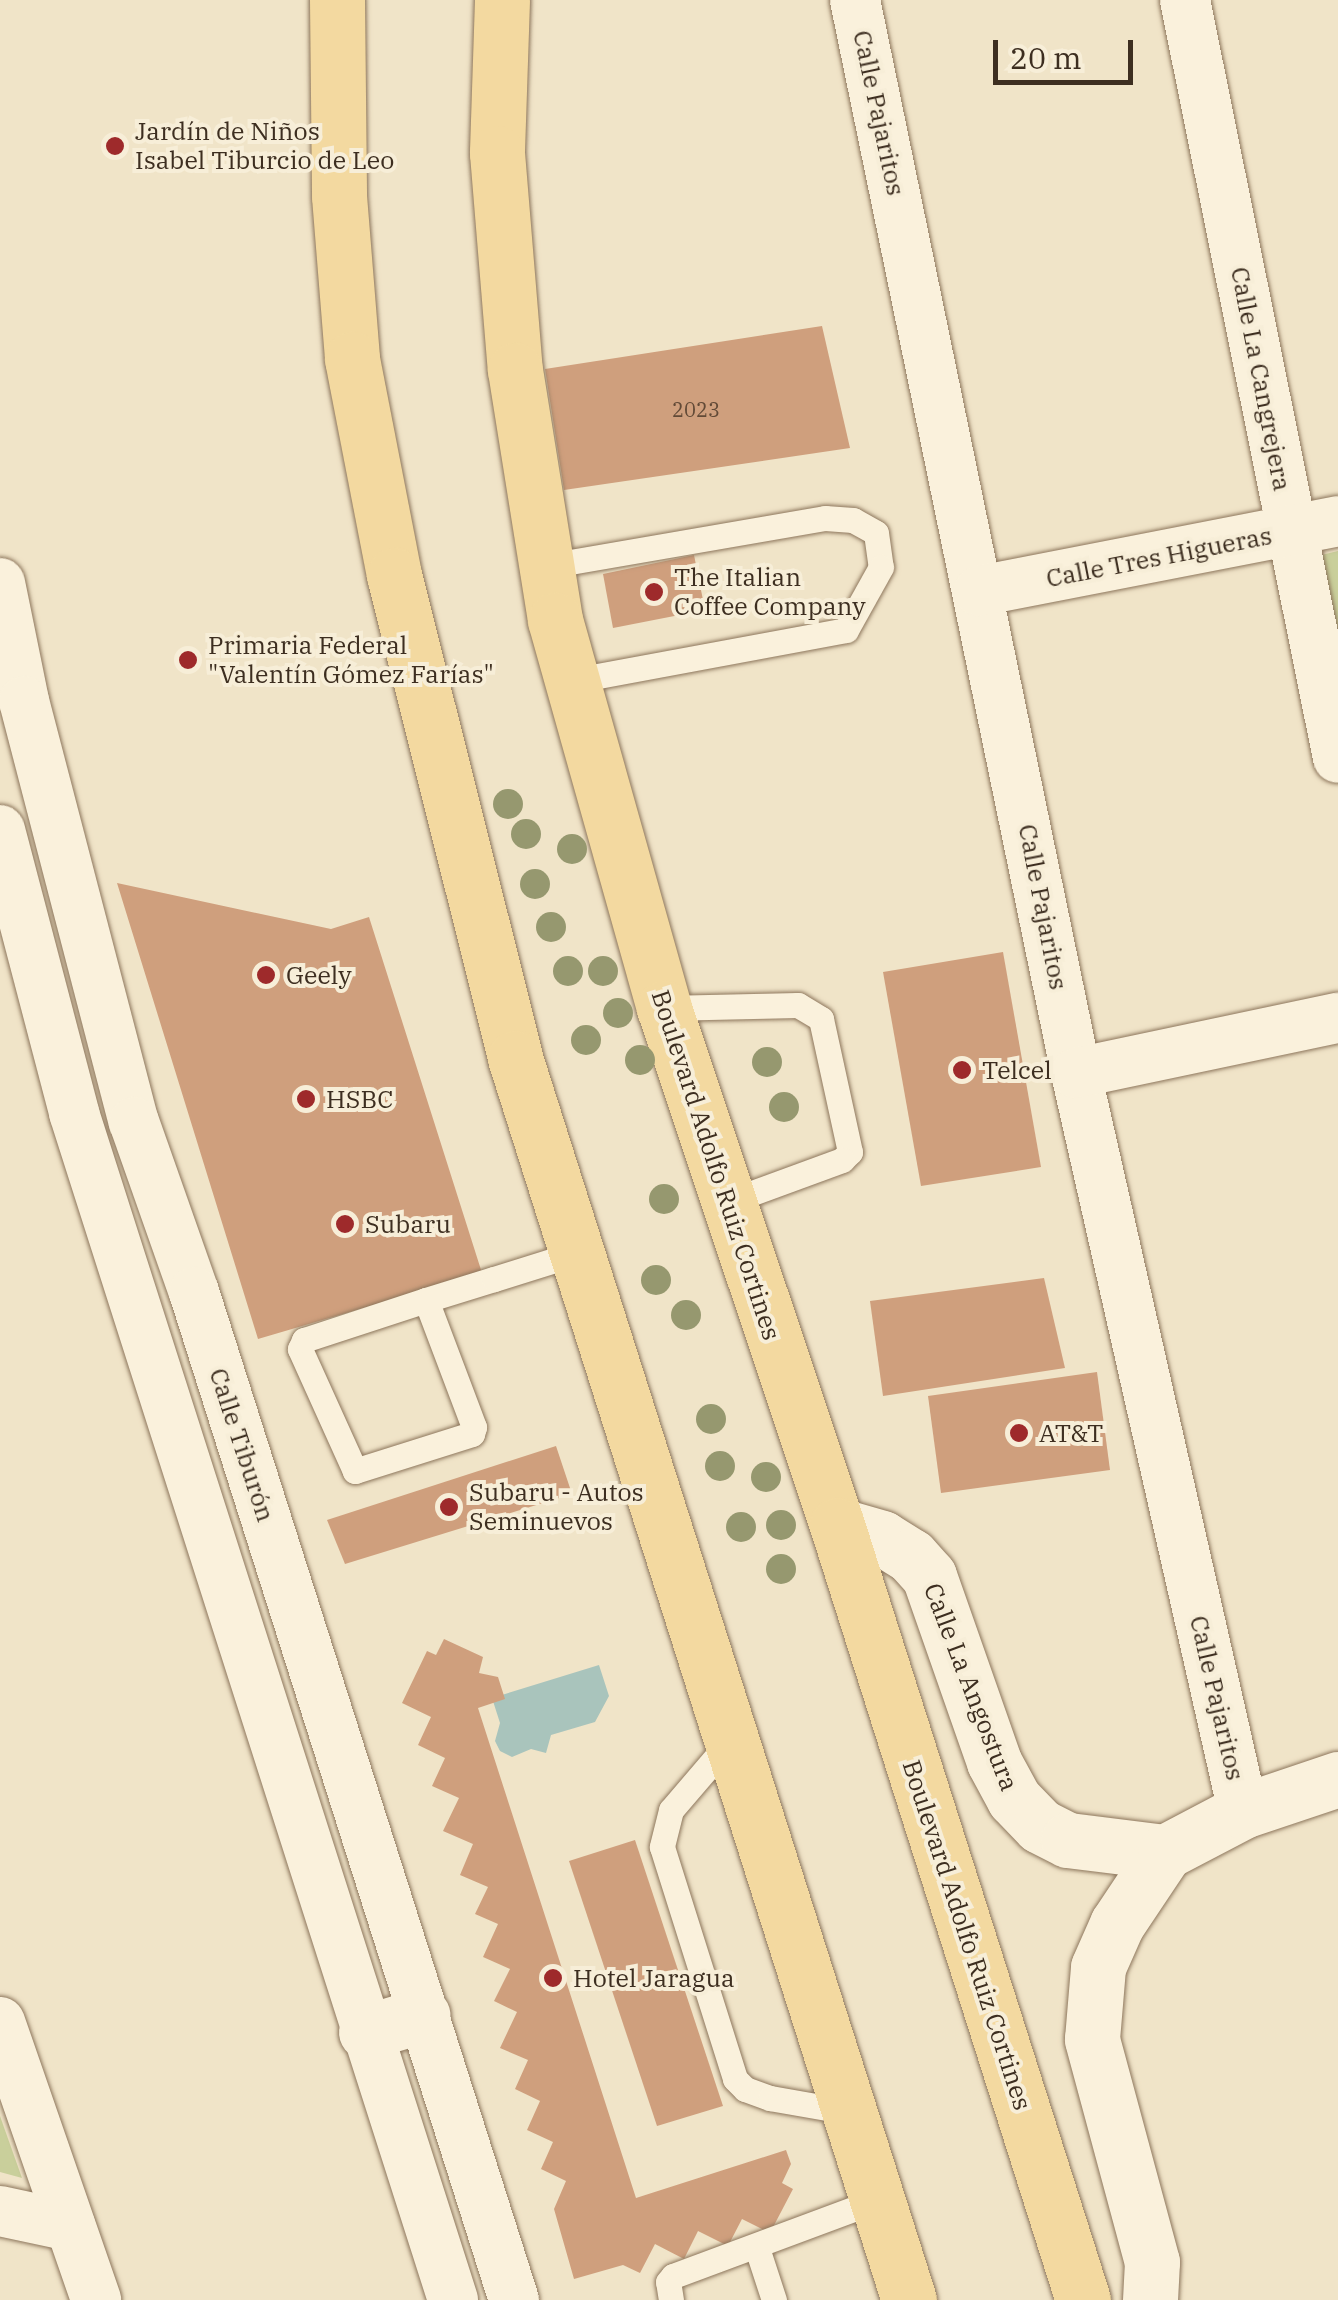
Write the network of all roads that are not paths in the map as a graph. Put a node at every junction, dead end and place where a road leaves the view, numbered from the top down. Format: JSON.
{"nodes":[{"id":1,"x":336,"y":0,"type":"edge"},
{"id":2,"x":502,"y":0,"type":"edge"},
{"id":3,"x":855,"y":0,"type":"edge"},
{"id":4,"x":1186,"y":0,"type":"edge"},
{"id":5,"x":1314,"y":526,"type":"edge"},
{"id":6,"x":547,"y":566,"type":"junction"},
{"id":7,"x":0,"y":586,"type":"edge"},
{"id":8,"x":980,"y":592,"type":"junction"},
{"id":9,"x":6,"y":652,"type":"edge"},
{"id":10,"x":572,"y":681,"type":"junction"},
{"id":11,"x":1338,"y":758,"type":"edge"},
{"id":12,"x":0,"y":830,"type":"edge"},
{"id":13,"x":664,"y":1008,"type":"junction"},
{"id":14,"x":1338,"y":1018,"type":"edge"},
{"id":15,"x":1076,"y":1073,"type":"junction"},
{"id":16,"x":728,"y":1202,"type":"junction"},
{"id":17,"x":577,"y":1253,"type":"junction"},
{"id":18,"x":426,"y":1300,"type":"junction"},
{"id":19,"x":836,"y":1525,"type":"junction"},
{"id":20,"x":732,"y":1740,"type":"junction"},
{"id":21,"x":1338,"y":1779,"type":"edge"},
{"id":22,"x":1243,"y":1811,"type":"junction"},
{"id":23,"x":1165,"y":1852,"type":"junction"},
{"id":24,"x":423,"y":2015,"type":"junction"},
{"id":25,"x":0,"y":2022,"type":"edge"},
{"id":26,"x":366,"y":2032,"type":"junction"},
{"id":27,"x":849,"y":2112,"type":"junction"},
{"id":28,"x":877,"y":2200,"type":"junction"},
{"id":29,"x":0,"y":2211,"type":"edge"},
{"id":30,"x":70,"y":2226,"type":"junction"},
{"id":31,"x":757,"y":2248,"type":"junction"},
{"id":32,"x":96,"y":2300,"type":"edge"},
{"id":33,"x":454,"y":2300,"type":"edge"},
{"id":34,"x":514,"y":2300,"type":"edge"},
{"id":35,"x":671,"y":2300,"type":"edge"},
{"id":36,"x":774,"y":2300,"type":"edge"},
{"id":37,"x":909,"y":2300,"type":"edge"},
{"id":38,"x":1082,"y":2300,"type":"edge"},
{"id":39,"x":1150,"y":2300,"type":"edge"}],
"edges":[{"from":1,"to":17,"type":"main road"},
{"from":2,"to":6,"type":"main road","name":"Boulevard Adolfo Ruiz Cortines"},
{"from":3,"to":8,"type":"street","name":"Calle Pajaritos"},
{"from":4,"to":5,"type":"street","name":"Calle La Cangrejera"},
{"from":5,"to":8,"type":"street","name":"Calle Tres Higueras"},
{"from":5,"to":11,"type":"street","name":"Calle La Cangrejera"},
{"from":6,"to":10,"type":"main road","name":"Boulevard Adolfo Ruiz Cortines"},
{"from":6,"to":10,"type":"lane"},
{"from":7,"to":9,"type":"street","name":"Calle Tiburón"},
{"from":8,"to":15,"type":"street","name":"Calle Pajaritos"},
{"from":9,"to":24,"type":"street","name":"Calle Tiburón"},
{"from":10,"to":13,"type":"main road","name":"Boulevard Adolfo Ruiz Cortines"},
{"from":12,"to":26,"type":"street"},
{"from":13,"to":16,"type":"main road","name":"Boulevard Adolfo Ruiz Cortines"},
{"from":13,"to":16,"type":"lane"},
{"from":14,"to":15,"type":"street"},
{"from":15,"to":22,"type":"street","name":"Calle Pajaritos"},
{"from":16,"to":19,"type":"main road","name":"Boulevard Adolfo Ruiz Cortines"},
{"from":17,"to":18,"type":"lane"},
{"from":17,"to":20,"type":"main road"},
{"from":18,"to":18,"type":"lane"},
{"from":19,"to":23,"type":"street","name":"Calle La Angostura"},
{"from":19,"to":38,"type":"main road","name":"Boulevard Adolfo Ruiz Cortines"},
{"from":20,"to":27,"type":"main road"},
{"from":20,"to":27,"type":"lane"},
{"from":21,"to":22,"type":"street"},
{"from":22,"to":23,"type":"street"},
{"from":23,"to":39,"type":"street"},
{"from":24,"to":26,"type":"street"},
{"from":24,"to":34,"type":"street","name":"Calle Tiburón"},
{"from":25,"to":30,"type":"street"},
{"from":26,"to":33,"type":"street"},
{"from":27,"to":28,"type":"main road"},
{"from":28,"to":31,"type":"lane"},
{"from":28,"to":37,"type":"main road"},
{"from":29,"to":30,"type":"street"},
{"from":30,"to":32,"type":"street"},
{"from":31,"to":35,"type":"lane"},
{"from":31,"to":36,"type":"lane"}]}
